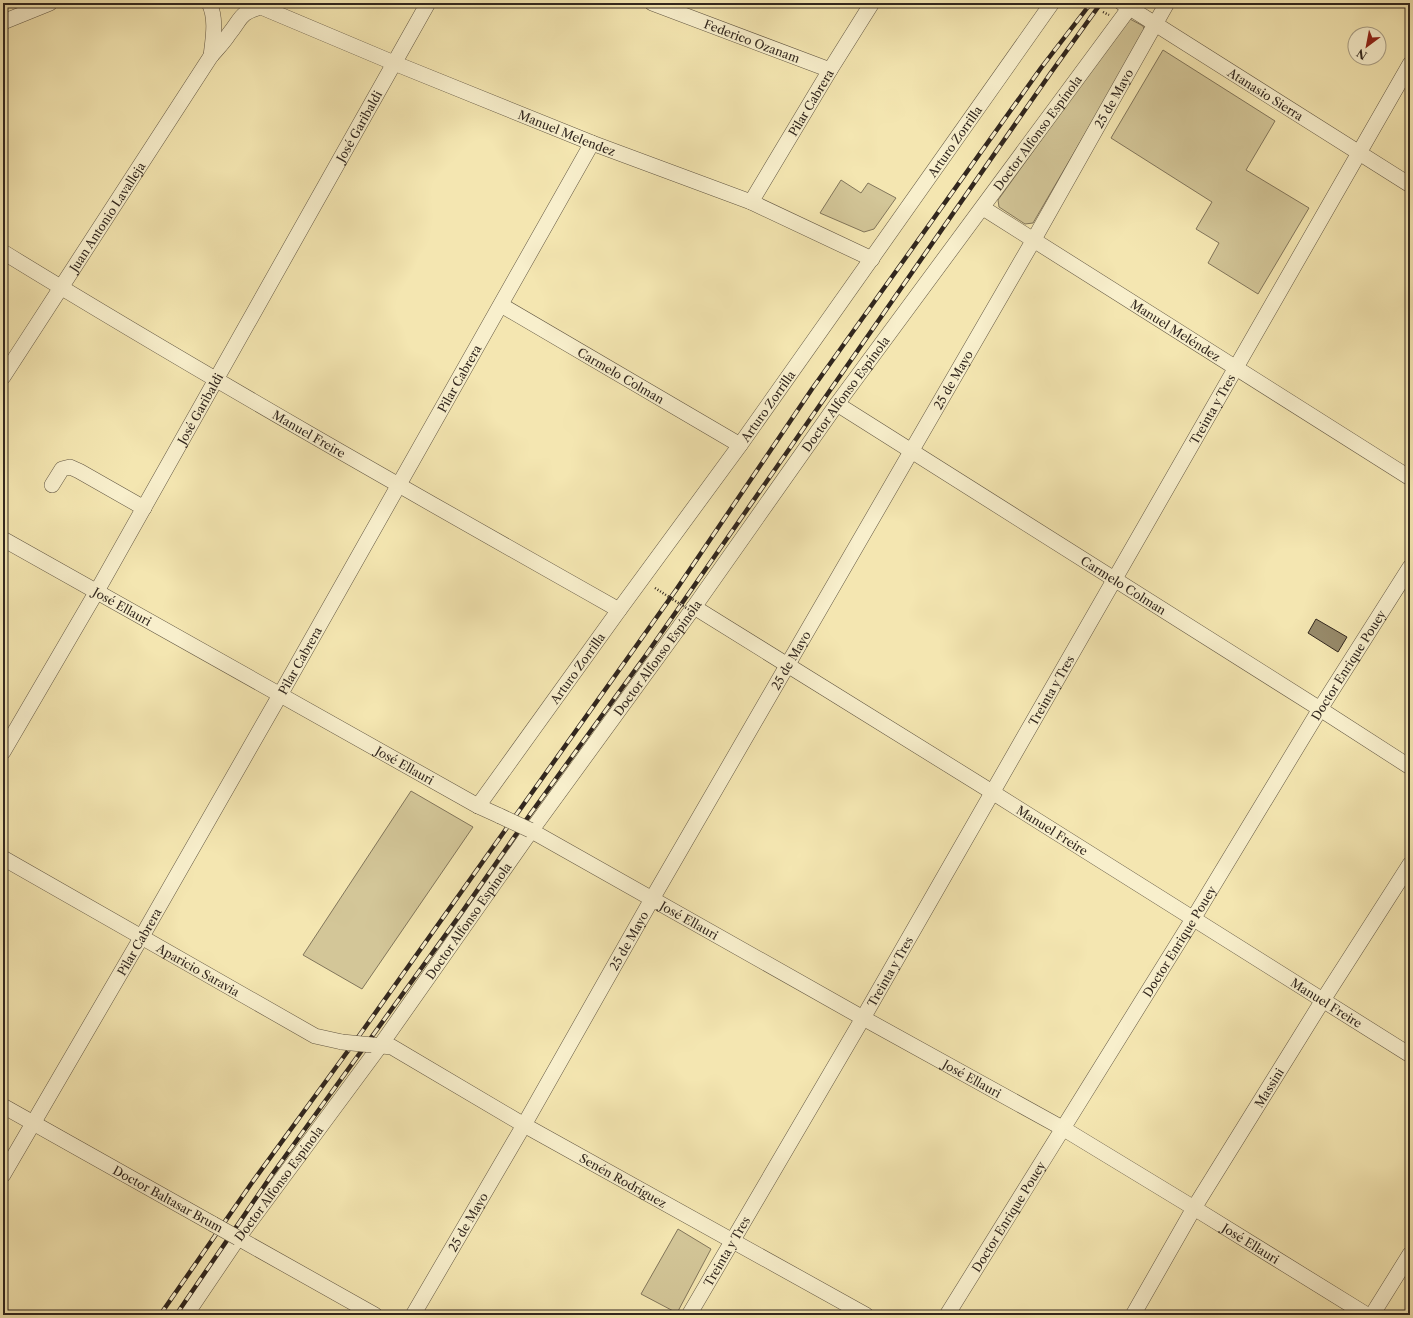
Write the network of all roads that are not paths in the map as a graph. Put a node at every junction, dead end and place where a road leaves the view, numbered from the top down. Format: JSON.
{"nodes":[{"id":1,"x":50,"y":3,"type":"edge"},
{"id":2,"x":209,"y":3,"type":"edge"},
{"id":3,"x":428,"y":3,"type":"edge"},
{"id":4,"x":652,"y":3,"type":"edge"},
{"id":5,"x":872,"y":3,"type":"edge"},
{"id":6,"x":1052,"y":3,"type":"edge"},
{"id":7,"x":1166,"y":3,"type":"edge"},
{"id":8,"x":1128,"y":4,"type":"edge"},
{"id":9,"x":261,"y":7,"type":"joint"},
{"id":10,"x":3,"y":22,"type":"edge"},
{"id":11,"x":1155,"y":24,"type":"junction"},
{"id":12,"x":211,"y":56,"type":"junction"},
{"id":13,"x":394,"y":63,"type":"junction"},
{"id":14,"x":1410,"y":64,"type":"edge"},
{"id":15,"x":830,"y":70,"type":"junction"},
{"id":16,"x":592,"y":143,"type":"junction"},
{"id":17,"x":1359,"y":153,"type":"junction"},
{"id":18,"x":1410,"y":184,"type":"edge"},
{"id":19,"x":751,"y":202,"type":"junction"},
{"id":20,"x":983,"y":208,"type":"junction"},
{"id":21,"x":1033,"y":240,"type":"junction"},
{"id":22,"x":3,"y":252,"type":"edge"},
{"id":23,"x":872,"y":258,"type":"junction"},
{"id":24,"x":61,"y":288,"type":"junction"},
{"id":25,"x":501,"y":305,"type":"junction"},
{"id":26,"x":1236,"y":368,"type":"junction"},
{"id":27,"x":3,"y":376,"type":"edge"},
{"id":28,"x":216,"y":380,"type":"junction"},
{"id":29,"x":836,"y":404,"type":"junction"},
{"id":30,"x":740,"y":445,"type":"junction"},
{"id":31,"x":911,"y":451,"type":"junction"},
{"id":32,"x":1410,"y":478,"type":"edge"},
{"id":33,"x":52,"y":485,"type":"dead end"},
{"id":34,"x":399,"y":486,"type":"junction"},
{"id":35,"x":144,"y":508,"type":"junction"},
{"id":36,"x":3,"y":538,"type":"edge"},
{"id":37,"x":1410,"y":567,"type":"edge"},
{"id":38,"x":1114,"y":580,"type":"junction"},
{"id":39,"x":97,"y":591,"type":"junction"},
{"id":40,"x":692,"y":609,"type":"junction"},
{"id":41,"x":619,"y":610,"type":"junction"},
{"id":42,"x":787,"y":666,"type":"junction"},
{"id":43,"x":280,"y":695,"type":"junction"},
{"id":44,"x":1320,"y":709,"type":"junction"},
{"id":45,"x":3,"y":752,"type":"edge"},
{"id":46,"x":1410,"y":767,"type":"edge"},
{"id":47,"x":992,"y":792,"type":"junction"},
{"id":48,"x":478,"y":806,"type":"junction"},
{"id":49,"x":530,"y":831,"type":"junction"},
{"id":50,"x":3,"y":858,"type":"edge"},
{"id":51,"x":1410,"y":864,"type":"edge"},
{"id":52,"x":652,"y":899,"type":"junction"},
{"id":53,"x":1193,"y":919,"type":"junction"},
{"id":54,"x":141,"y":938,"type":"junction"},
{"id":55,"x":1323,"y":1000,"type":"junction"},
{"id":56,"x":863,"y":1018,"type":"junction"},
{"id":57,"x":376,"y":1046,"type":"junction"},
{"id":58,"x":1410,"y":1055,"type":"edge"},
{"id":59,"x":3,"y":1106,"type":"edge"},
{"id":60,"x":33,"y":1123,"type":"junction"},
{"id":61,"x":524,"y":1124,"type":"junction"},
{"id":62,"x":1064,"y":1129,"type":"junction"},
{"id":63,"x":3,"y":1175,"type":"edge"},
{"id":64,"x":1194,"y":1208,"type":"junction"},
{"id":65,"x":238,"y":1238,"type":"junction"},
{"id":66,"x":733,"y":1240,"type":"junction"},
{"id":67,"x":1410,"y":1254,"type":"edge"},
{"id":68,"x":186,"y":1315,"type":"edge"},
{"id":69,"x":375,"y":1315,"type":"edge"},
{"id":70,"x":413,"y":1315,"type":"edge"},
{"id":71,"x":690,"y":1315,"type":"edge"},
{"id":72,"x":866,"y":1315,"type":"edge"},
{"id":73,"x":947,"y":1315,"type":"edge"},
{"id":74,"x":1133,"y":1315,"type":"edge"},
{"id":75,"x":1367,"y":1315,"type":"edge"},
{"id":76,"x":1372,"y":1315,"type":"edge"}],
"edges":[{"from":1,"to":10,"type":"street"},
{"from":2,"to":12,"type":"street","name":"Juan Antonio Lavalleja"},
{"from":3,"to":13,"type":"street","name":"José Garibaldi"},
{"from":4,"to":15,"type":"street","name":"Federico Ozanam"},
{"from":5,"to":15,"type":"street","name":"Pilar Cabrera"},
{"from":6,"to":23,"type":"street","name":"Arturo Zorrilla"},
{"from":7,"to":11,"type":"street","name":"25 de Mayo"},
{"from":8,"to":11,"type":"street","name":"Atanasio Sierra"},
{"from":8,"to":20,"type":"street","name":"Doctor Alfonso Espínola"},
{"from":9,"to":12,"type":"street","name":"Juan Antonio Lavalleja"},
{"from":9,"to":13,"type":"street","name":"Manuel Melendez"},
{"from":11,"to":17,"type":"street","name":"Atanasio Sierra"},
{"from":11,"to":21,"type":"street","name":"25 de Mayo"},
{"from":12,"to":24,"type":"street","name":"Juan Antonio Lavalleja"},
{"from":13,"to":16,"type":"street","name":"Manuel Melendez"},
{"from":13,"to":28,"type":"street","name":"José Garibaldi"},
{"from":14,"to":17,"type":"street","name":"Treinta y Tres"},
{"from":15,"to":19,"type":"street","name":"Pilar Cabrera"},
{"from":16,"to":19,"type":"street","name":"Manuel Melendez"},
{"from":16,"to":25,"type":"street","name":"Pilar Cabrera"},
{"from":17,"to":18,"type":"street","name":"Atanasio Sierra"},
{"from":17,"to":26,"type":"street","name":"Treinta y Tres"},
{"from":19,"to":23,"type":"street","name":"Manuel Melendez"},
{"from":20,"to":21,"type":"street","name":"Manuel Meléndez"},
{"from":20,"to":29,"type":"street","name":"Doctor Alfonso Espínola"},
{"from":21,"to":26,"type":"street","name":"Manuel Meléndez"},
{"from":21,"to":31,"type":"street","name":"25 de Mayo"},
{"from":22,"to":24,"type":"street","name":"Manuel Freire"},
{"from":23,"to":30,"type":"street","name":"Arturo Zorrilla"},
{"from":24,"to":27,"type":"street","name":"Juan Antonio Lavalleja"},
{"from":24,"to":28,"type":"street","name":"Manuel Freire"},
{"from":25,"to":30,"type":"street","name":"Carmelo Colman"},
{"from":25,"to":34,"type":"street","name":"Pilar Cabrera"},
{"from":26,"to":32,"type":"street","name":"Manuel Meléndez"},
{"from":26,"to":38,"type":"street","name":"Treinta y Tres"},
{"from":28,"to":34,"type":"street","name":"Manuel Freire"},
{"from":28,"to":35,"type":"street","name":"José Garibaldi"},
{"from":29,"to":31,"type":"street","name":"Carmelo Colman"},
{"from":29,"to":40,"type":"street","name":"Doctor Alfonso Espínola"},
{"from":30,"to":41,"type":"street","name":"Arturo Zorrilla"},
{"from":31,"to":38,"type":"street","name":"Carmelo Colman"},
{"from":31,"to":42,"type":"street","name":"25 de Mayo"},
{"from":33,"to":35,"type":"street"},
{"from":34,"to":41,"type":"street","name":"Manuel Freire"},
{"from":34,"to":43,"type":"street","name":"Pilar Cabrera"},
{"from":35,"to":39,"type":"street","name":"José Garibaldi"},
{"from":36,"to":39,"type":"street","name":"José Ellauri"},
{"from":37,"to":44,"type":"street","name":"Doctor Enrique Pouey"},
{"from":38,"to":44,"type":"street","name":"Carmelo Colman"},
{"from":38,"to":47,"type":"street","name":"Treinta y Tres"},
{"from":39,"to":43,"type":"street","name":"José Ellauri"},
{"from":39,"to":45,"type":"street","name":"José Garibaldi"},
{"from":40,"to":42,"type":"street","name":"Manuel Freire"},
{"from":40,"to":49,"type":"street","name":"Doctor Alfonso Espínola"},
{"from":41,"to":48,"type":"street","name":"Arturo Zorrilla"},
{"from":42,"to":47,"type":"street","name":"Manuel Freire"},
{"from":42,"to":52,"type":"street","name":"25 de Mayo"},
{"from":43,"to":48,"type":"street","name":"José Ellauri"},
{"from":43,"to":54,"type":"street","name":"Pilar Cabrera"},
{"from":44,"to":46,"type":"street","name":"Carmelo Colman"},
{"from":44,"to":53,"type":"street","name":"Doctor Enrique Pouey"},
{"from":47,"to":53,"type":"street","name":"Manuel Freire"},
{"from":47,"to":56,"type":"street","name":"Treinta y Tres"},
{"from":48,"to":49,"type":"street","name":"José Ellauri","bridge":true},
{"from":49,"to":52,"type":"street","name":"José Ellauri"},
{"from":49,"to":57,"type":"street","name":"Doctor Alfonso Espínola"},
{"from":50,"to":54,"type":"street","name":"Aparicio Saravia"},
{"from":51,"to":55,"type":"street","name":"Massini"},
{"from":52,"to":56,"type":"street","name":"José Ellauri"},
{"from":52,"to":61,"type":"street","name":"25 de Mayo"},
{"from":53,"to":55,"type":"street","name":"Manuel Freire"},
{"from":53,"to":62,"type":"street","name":"Doctor Enrique Pouey"},
{"from":54,"to":57,"type":"street","name":"Aparicio Saravia","bridge":true},
{"from":54,"to":60,"type":"street","name":"Pilar Cabrera"},
{"from":55,"to":58,"type":"street","name":"Manuel Freire"},
{"from":55,"to":64,"type":"street","name":"Massini"},
{"from":56,"to":62,"type":"street","name":"José Ellauri"},
{"from":56,"to":66,"type":"street","name":"Treinta y Tres"},
{"from":57,"to":61,"type":"street","name":"Senén Rodríguez"},
{"from":57,"to":65,"type":"street","name":"Doctor Alfonso Espínola"},
{"from":59,"to":60,"type":"street","name":"Doctor Baltasar Brum"},
{"from":60,"to":63,"type":"street","name":"Pilar Cabrera"},
{"from":60,"to":65,"type":"street","name":"Doctor Baltasar Brum","bridge":true},
{"from":61,"to":66,"type":"street","name":"Senén Rodríguez"},
{"from":61,"to":70,"type":"street","name":"25 de Mayo"},
{"from":62,"to":64,"type":"street","name":"José Ellauri"},
{"from":62,"to":73,"type":"street","name":"Doctor Enrique Pouey"},
{"from":64,"to":74,"type":"street","name":"Massini"},
{"from":64,"to":75,"type":"street","name":"José Ellauri"},
{"from":65,"to":68,"type":"street","name":"Doctor Alfonso Espínola"},
{"from":65,"to":69,"type":"street","name":"Doctor Baltasar Brum"},
{"from":66,"to":71,"type":"street","name":"Treinta y Tres"},
{"from":66,"to":72,"type":"street","name":"Senén Rodríguez"},
{"from":67,"to":76,"type":"street"}]}
